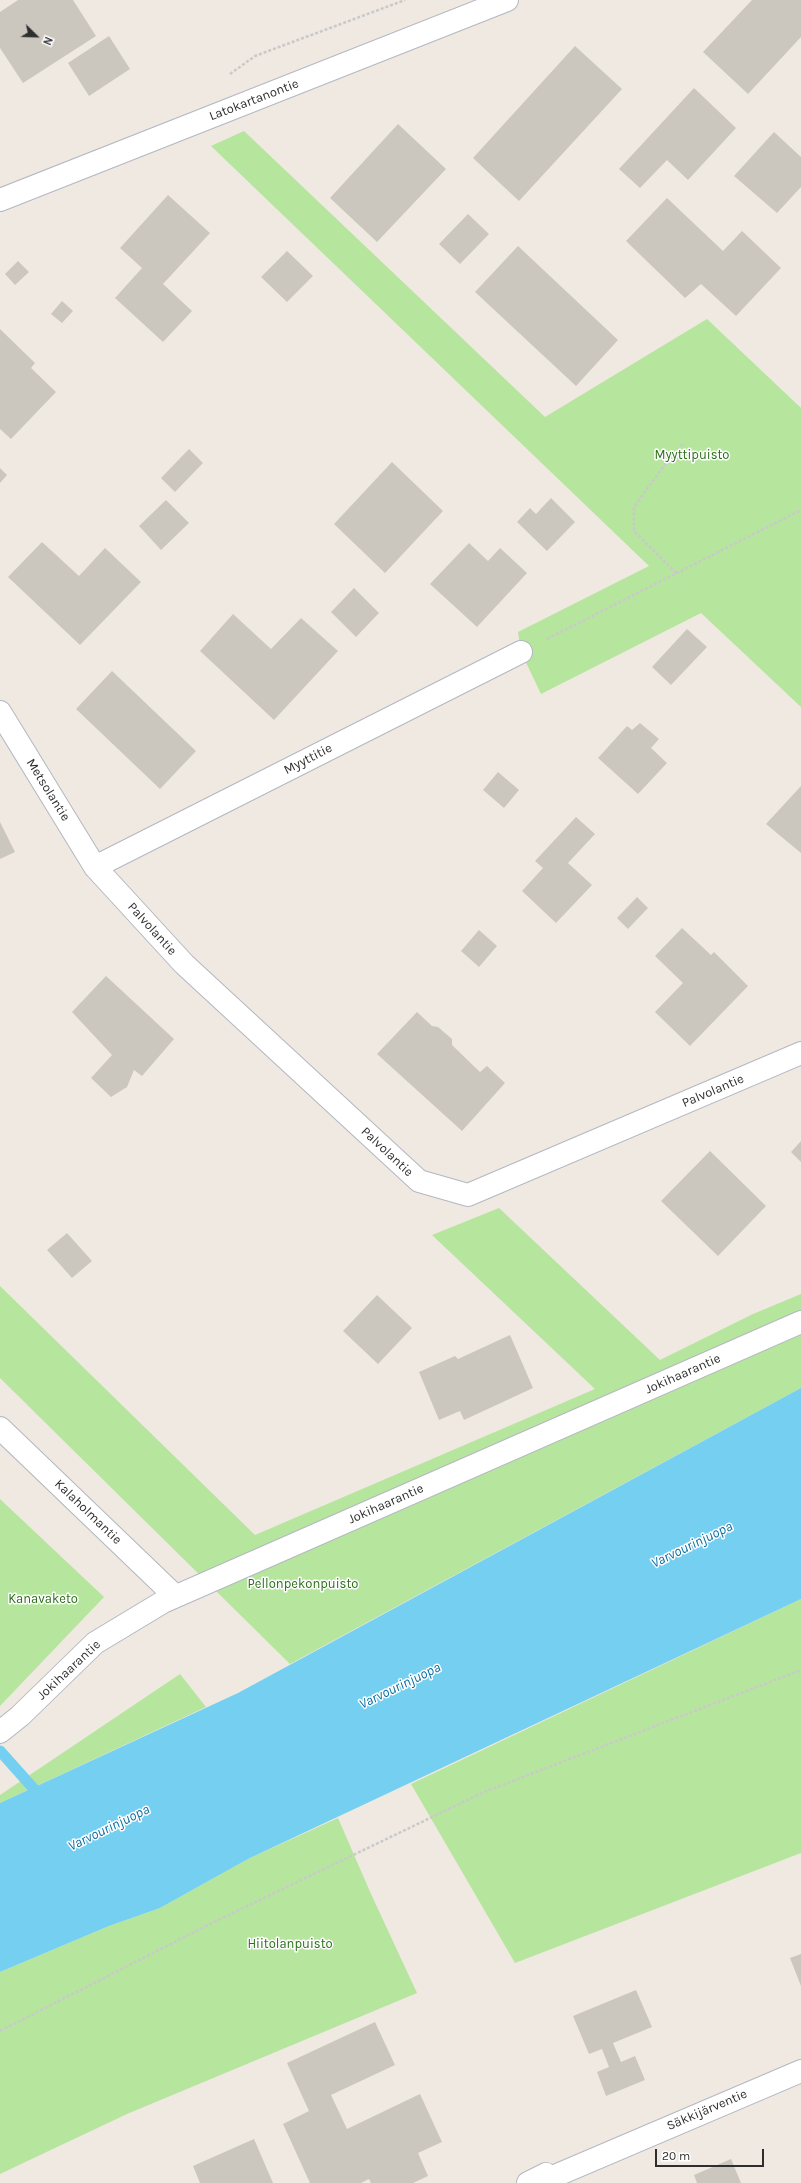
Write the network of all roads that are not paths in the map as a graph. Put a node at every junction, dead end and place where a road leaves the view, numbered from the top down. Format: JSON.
{"nodes":[{"id":1,"x":507,"y":0,"type":"edge"},
{"id":2,"x":0,"y":200,"type":"edge"},
{"id":3,"x":521,"y":652,"type":"road end"},
{"id":4,"x":0,"y":712,"type":"edge"},
{"id":5,"x":95,"y":867,"type":"junction"},
{"id":6,"x":801,"y":1053,"type":"edge"},
{"id":7,"x":801,"y":1322,"type":"edge"},
{"id":8,"x":0,"y":1428,"type":"edge"},
{"id":9,"x":175,"y":1596,"type":"junction"},
{"id":10,"x":0,"y":1732,"type":"edge"},
{"id":11,"x":801,"y":2071,"type":"edge"},
{"id":12,"x":528,"y":2183,"type":"edge"}],
"edges":[{"from":1,"to":2,"type":"street","name":"Latokartanontie"},
{"from":3,"to":5,"type":"street","name":"Myyttitie"},
{"from":4,"to":5,"type":"street","name":"Metsolantie"},
{"from":5,"to":6,"type":"street","name":"Palvolantie"},
{"from":7,"to":9,"type":"street","name":"Jokihaarantie"},
{"from":8,"to":9,"type":"street","name":"Kalaholmantie"},
{"from":9,"to":10,"type":"street","name":"Jokihaarantie"},
{"from":11,"to":12,"type":"street","name":"Säkkijärventie"}]}
